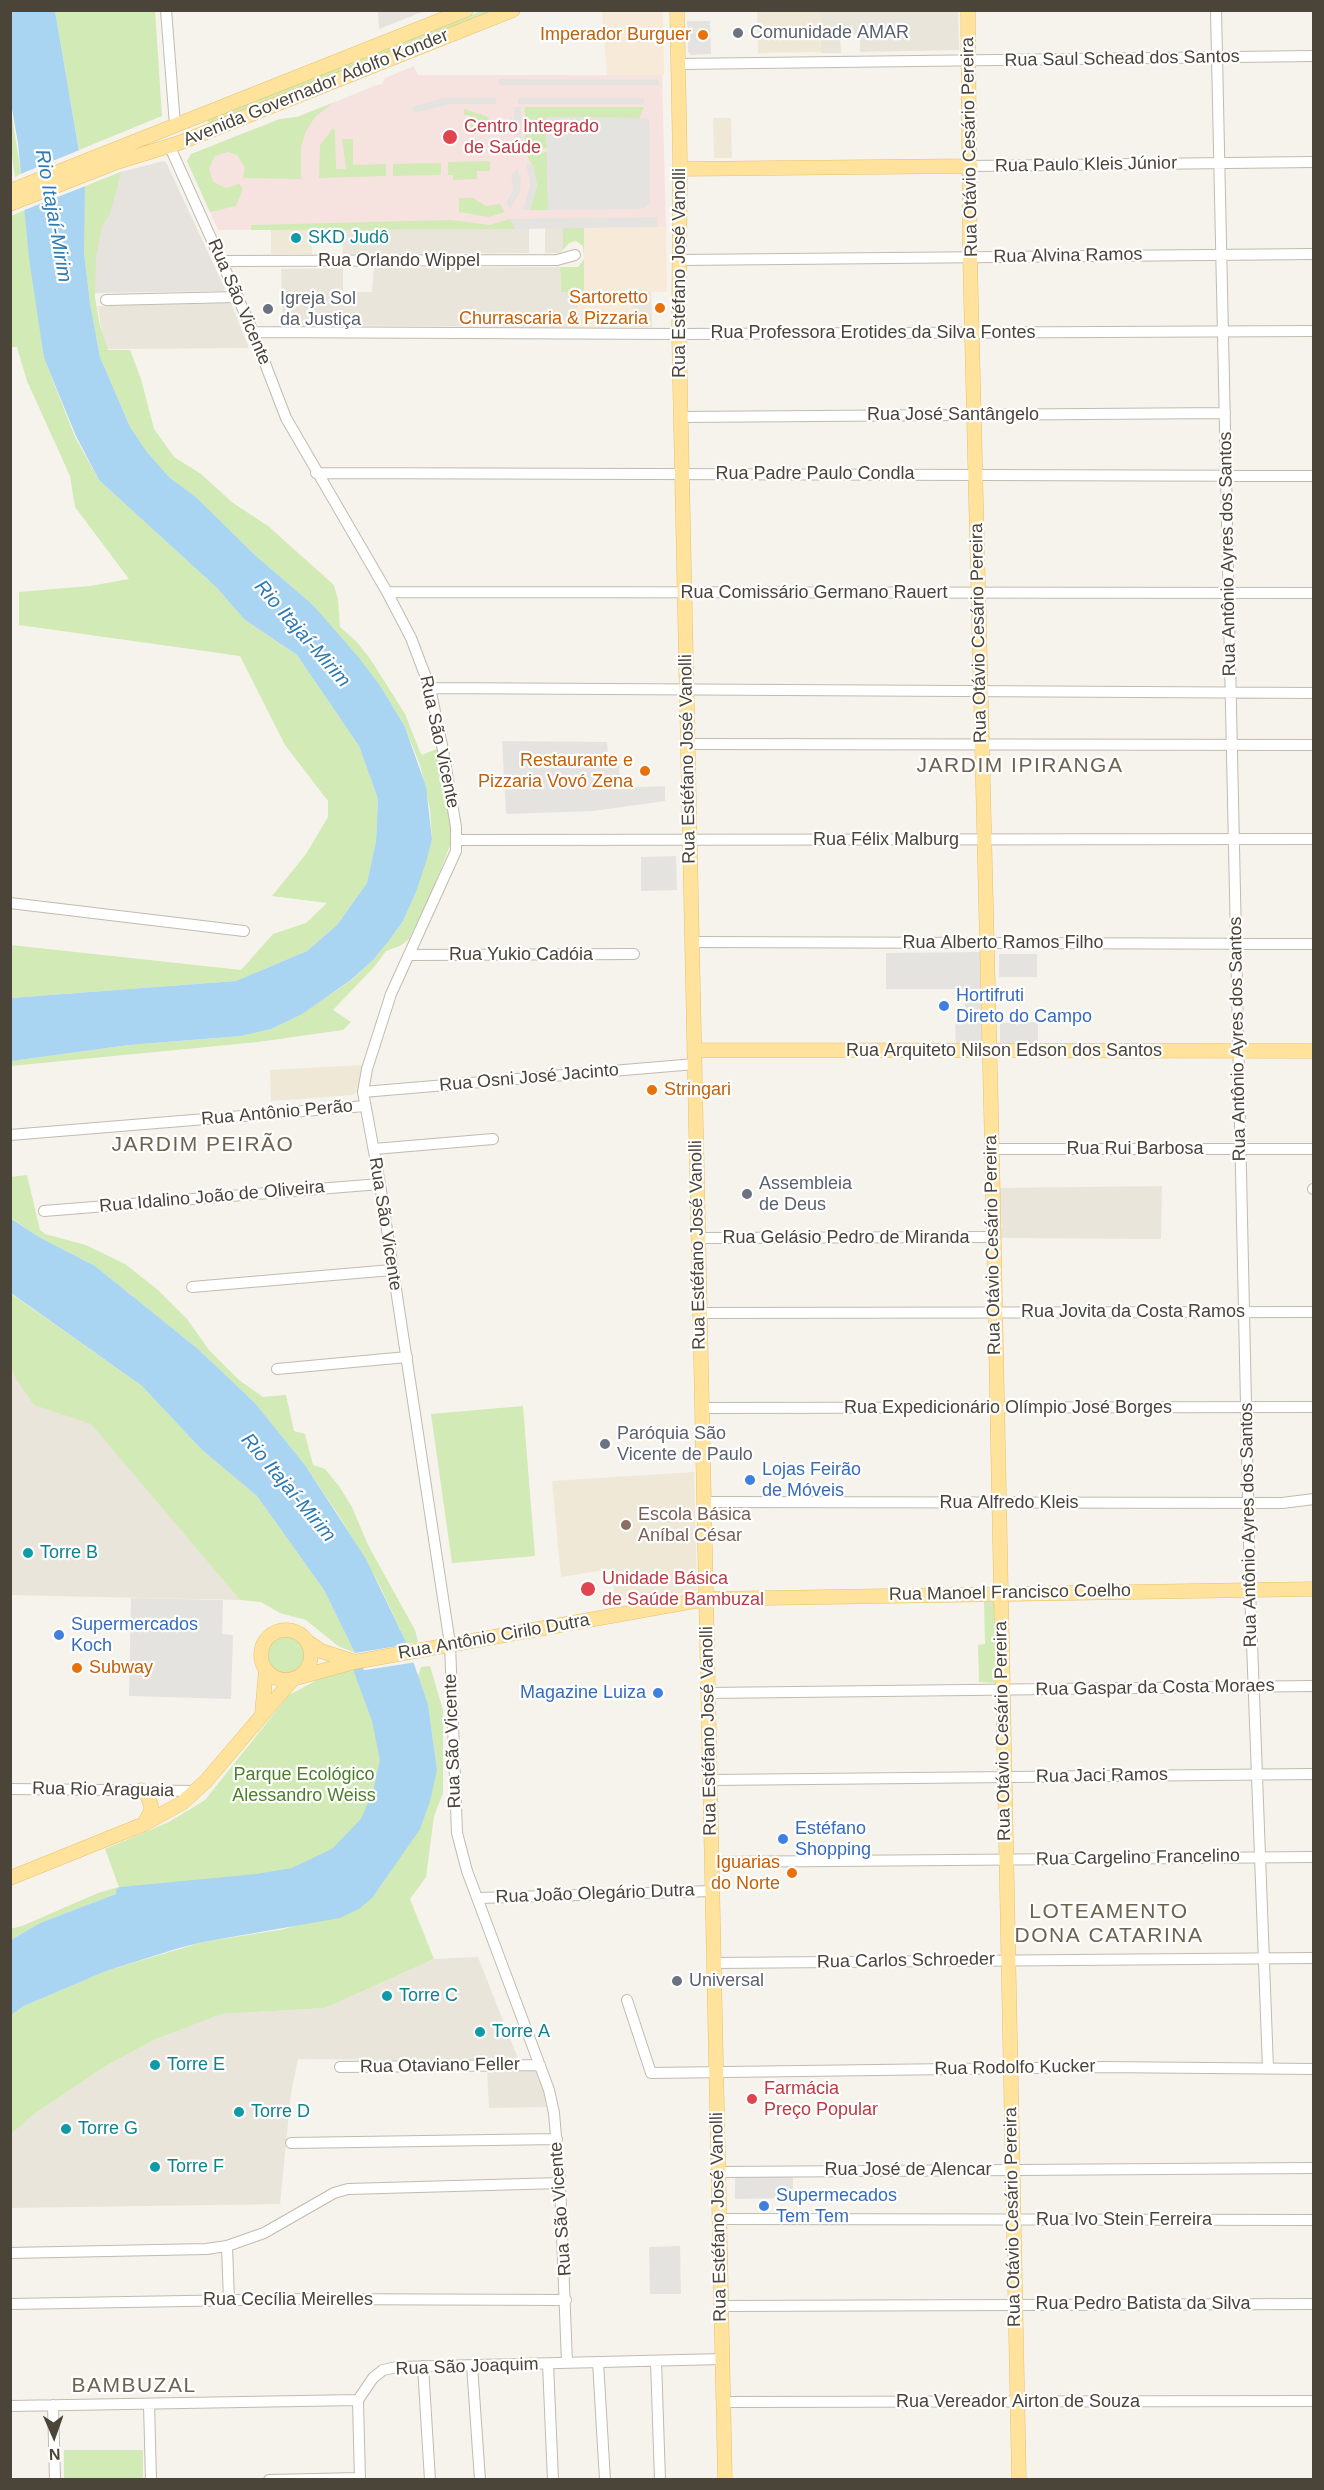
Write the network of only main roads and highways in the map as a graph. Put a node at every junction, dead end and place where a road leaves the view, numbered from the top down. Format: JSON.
{"nodes":[{"id":1,"x":466,"y":10,"type":"edge"},
{"id":2,"x":513,"y":10,"type":"edge"},
{"id":3,"x":676,"y":10,"type":"edge"},
{"id":4,"x":968,"y":10,"type":"edge"},
{"id":5,"x":114,"y":156,"type":"junction"},
{"id":6,"x":971,"y":166,"type":"junction"},
{"id":7,"x":680,"y":169,"type":"junction"},
{"id":8,"x":10,"y":191,"type":"edge"},
{"id":9,"x":10,"y":204,"type":"edge"},
{"id":10,"x":988,"y":1051,"type":"junction"},
{"id":11,"x":1314,"y":1051,"type":"edge"},
{"id":12,"x":694,"y":1057,"type":"junction"},
{"id":13,"x":1314,"y":1589,"type":"edge"},
{"id":14,"x":1000,"y":1593,"type":"junction"},
{"id":15,"x":706,"y":1599,"type":"junction"},
{"id":16,"x":308,"y":1642,"type":"junction"},
{"id":17,"x":355,"y":1661,"type":"junction"},
{"id":18,"x":266,"y":1670,"type":"junction"},
{"id":19,"x":297,"y":1678,"type":"junction"},
{"id":20,"x":262,"y":1714,"type":"junction"},
{"id":21,"x":141,"y":1790,"type":"road end"},
{"id":22,"x":144,"y":1824,"type":"junction"},
{"id":23,"x":10,"y":1878,"type":"edge"},
{"id":24,"x":725,"y":2480,"type":"edge"},
{"id":25,"x":1018,"y":2480,"type":"edge"}],
"edges":[{"from":1,"to":5,"type":"main road","name":"Avenida Governador Adolfo Konder"},
{"from":2,"to":5,"type":"main road","name":"Avenida Governador Adolfo Konder"},
{"from":3,"to":7,"type":"main road","name":"Rua Estéfano José Vanolli"},
{"from":4,"to":6,"type":"main road","name":"Rua Otávio Cesário Pereira"},
{"from":5,"to":8,"type":"main road"},
{"from":5,"to":9,"type":"main road"},
{"from":6,"to":7,"type":"main road","name":"Rua Paulo Kleis Júnior"},
{"from":6,"to":10,"type":"main road","name":"Rua Otávio Cesário Pereira"},
{"from":7,"to":12,"type":"main road","name":"Rua Estéfano José Vanolli"},
{"from":10,"to":11,"type":"main road","name":"Rua Arquiteto Nilson Edson dos Santos"},
{"from":10,"to":12,"type":"main road","name":"Rua Arquiteto Nilson Edson dos Santos"},
{"from":10,"to":14,"type":"main road","name":"Rua Otávio Cesário Pereira"},
{"from":12,"to":15,"type":"main road","name":"Rua Estéfano José Vanolli"},
{"from":13,"to":14,"type":"main road","name":"Rua Manoel Francisco Coelho"},
{"from":14,"to":15,"type":"main road","name":"Rua Manoel Francisco Coelho"},
{"from":14,"to":25,"type":"main road","name":"Rua Otávio Cesário Pereira"},
{"from":15,"to":17,"type":"main road","name":"Rua Antônio Cirilo Dutra"},
{"from":15,"to":24,"type":"main road","name":"Rua Estéfano José Vanolli"},
{"from":16,"to":17,"type":"main road","name":"Rua Antônio Cirilo Dutra"},
{"from":16,"to":18,"type":"main road"},
{"from":16,"to":19,"type":"main road"},
{"from":17,"to":19,"type":"main road","name":"Rua Antônio Cirilo Dutra"},
{"from":18,"to":19,"type":"main road"},
{"from":18,"to":20,"type":"main road"},
{"from":19,"to":20,"type":"main road"},
{"from":20,"to":22,"type":"main road"},
{"from":21,"to":22,"type":"main road"},
{"from":22,"to":23,"type":"main road"}]}
